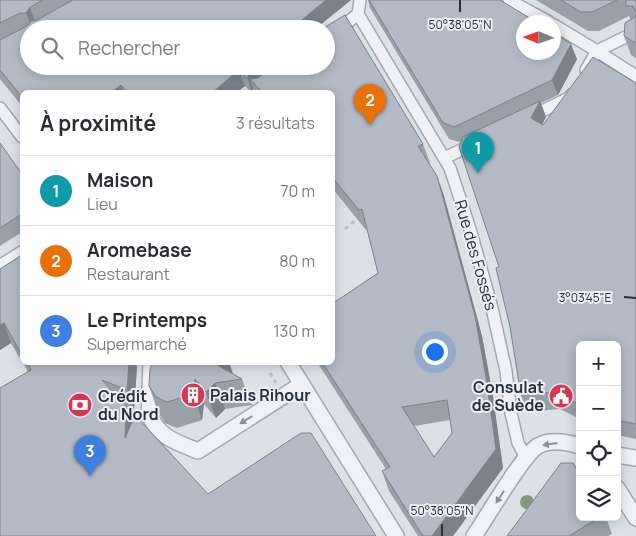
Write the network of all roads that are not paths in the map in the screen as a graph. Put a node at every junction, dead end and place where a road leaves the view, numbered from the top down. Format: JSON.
{"nodes":[{"id":1,"x":360,"y":0,"type":"edge"},
{"id":2,"x":510,"y":0,"type":"edge"},
{"id":3,"x":358,"y":14,"type":"junction"},
{"id":4,"x":536,"y":15,"type":"edge"},
{"id":5,"x":561,"y":29,"type":"edge"},
{"id":6,"x":636,"y":32,"type":"edge"},
{"id":7,"x":335,"y":33,"type":"edge"},
{"id":8,"x":597,"y":51,"type":"junction"},
{"id":9,"x":636,"y":76,"type":"edge"},
{"id":10,"x":0,"y":108,"type":"edge"},
{"id":11,"x":525,"y":120,"type":"edge"},
{"id":12,"x":20,"y":134,"type":"edge"},
{"id":13,"x":480,"y":141,"type":"edge"},
{"id":14,"x":444,"y":158,"type":"junction"},
{"id":15,"x":20,"y":255,"type":"edge"},
{"id":16,"x":0,"y":268,"type":"edge"},
{"id":17,"x":151,"y":365,"type":"edge"},
{"id":18,"x":290,"y":365,"type":"edge"},
{"id":19,"x":302,"y":384,"type":"junction"},
{"id":20,"x":576,"y":445,"type":"edge"},
{"id":21,"x":621,"y":456,"type":"edge"},
{"id":22,"x":526,"y":458,"type":"junction"},
{"id":23,"x":636,"y":458,"type":"edge"},
{"id":24,"x":621,"y":494,"type":"edge"},
{"id":25,"x":636,"y":518,"type":"edge"},
{"id":26,"x":396,"y":536,"type":"edge"},
{"id":27,"x":474,"y":536,"type":"edge"}],
"edges":[{"from":1,"to":3,"type":"street"},
{"from":2,"to":4,"type":"street"},
{"from":3,"to":7,"type":"street"},
{"from":3,"to":14,"type":"street","name":"Rue des Fossés"},
{"from":5,"to":8,"type":"street"},
{"from":6,"to":8,"type":"street"},
{"from":8,"to":9,"type":"street"},
{"from":8,"to":11,"type":"street"},
{"from":10,"to":12,"type":"street"},
{"from":13,"to":14,"type":"street"},
{"from":14,"to":22,"type":"street","name":"Rue des Fossés"},
{"from":15,"to":16,"type":"street"},
{"from":19,"to":17,"type":"street","one_way":true},
{"from":18,"to":19,"type":"street"},
{"from":19,"to":26,"type":"street"},
{"from":20,"to":22,"type":"street","one_way":true},
{"from":21,"to":23,"type":"street"},
{"from":22,"to":27,"type":"street","one_way":true},
{"from":24,"to":25,"type":"street"}]}
